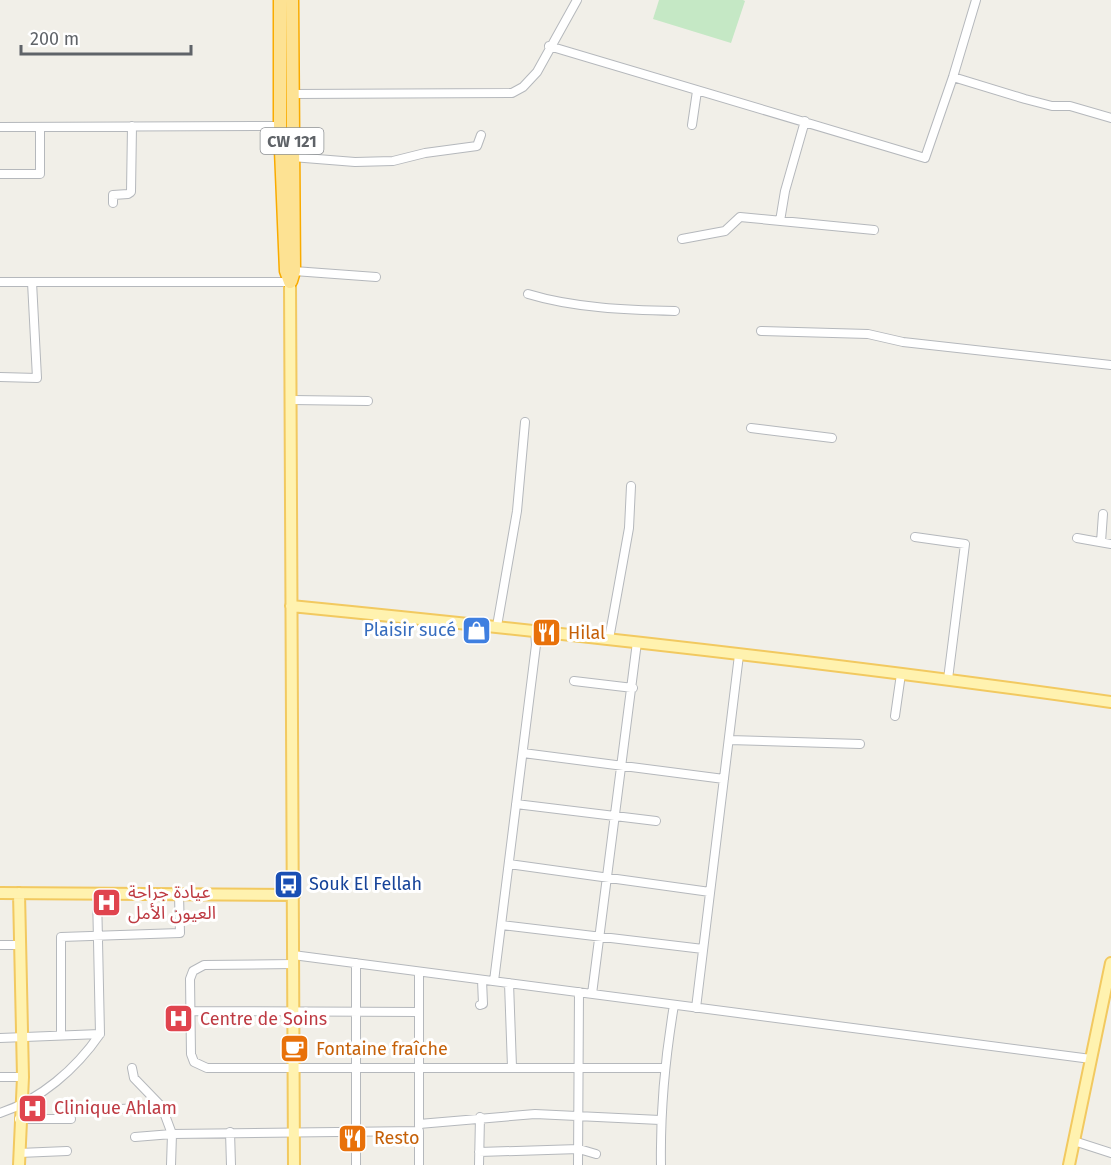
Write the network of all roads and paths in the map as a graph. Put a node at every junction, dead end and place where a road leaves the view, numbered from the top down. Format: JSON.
{"nodes":[{"id":1,"x":279,"y":0,"type":"edge"},
{"id":2,"x":292,"y":0,"type":"edge"},
{"id":3,"x":577,"y":0,"type":"edge"},
{"id":4,"x":976,"y":0,"type":"edge"},
{"id":5,"x":549,"y":46,"type":"junction"},
{"id":6,"x":953,"y":77,"type":"junction"},
{"id":7,"x":697,"y":91,"type":"junction"},
{"id":8,"x":292,"y":94,"type":"junction"},
{"id":9,"x":1111,"y":118,"type":"edge"},
{"id":10,"x":805,"y":121,"type":"junction"},
{"id":11,"x":692,"y":125,"type":"dead end"},
{"id":12,"x":132,"y":126,"type":"junction"},
{"id":13,"x":280,"y":126,"type":"junction"},
{"id":14,"x":0,"y":127,"type":"edge"},
{"id":15,"x":40,"y":127,"type":"junction"},
{"id":16,"x":481,"y":135,"type":"dead end"},
{"id":17,"x":292,"y":157,"type":"junction"},
{"id":18,"x":0,"y":174,"type":"edge"},
{"id":19,"x":113,"y":203,"type":"dead end"},
{"id":20,"x":780,"y":221,"type":"junction"},
{"id":21,"x":874,"y":230,"type":"dead end"},
{"id":22,"x":682,"y":239,"type":"dead end"},
{"id":23,"x":292,"y":276,"type":"junction"},
{"id":24,"x":376,"y":277,"type":"dead end"},
{"id":25,"x":0,"y":282,"type":"edge"},
{"id":26,"x":32,"y":282,"type":"junction"},
{"id":27,"x":528,"y":294,"type":"dead end"},
{"id":28,"x":675,"y":311,"type":"dead end"},
{"id":29,"x":761,"y":331,"type":"dead end"},
{"id":30,"x":1111,"y":365,"type":"edge"},
{"id":31,"x":0,"y":377,"type":"edge"},
{"id":32,"x":292,"y":400,"type":"junction"},
{"id":33,"x":368,"y":401,"type":"dead end"},
{"id":34,"x":525,"y":422,"type":"dead end"},
{"id":35,"x":751,"y":428,"type":"dead end"},
{"id":36,"x":832,"y":438,"type":"dead end"},
{"id":37,"x":631,"y":486,"type":"dead end"},
{"id":38,"x":1103,"y":514,"type":"dead end"},
{"id":39,"x":915,"y":537,"type":"dead end"},
{"id":40,"x":1077,"y":538,"type":"dead end"},
{"id":41,"x":1101,"y":542,"type":"junction"},
{"id":42,"x":1111,"y":544,"type":"edge"},
{"id":43,"x":291,"y":606,"type":"junction"},
{"id":44,"x":497,"y":626,"type":"junction"},
{"id":45,"x":535,"y":630,"type":"junction"},
{"id":46,"x":609,"y":639,"type":"junction"},
{"id":47,"x":637,"y":642,"type":"junction"},
{"id":48,"x":739,"y":655,"type":"junction"},
{"id":49,"x":901,"y":674,"type":"junction"},
{"id":50,"x":948,"y":679,"type":"junction"},
{"id":51,"x":574,"y":681,"type":"dead end"},
{"id":52,"x":633,"y":688,"type":"junction"},
{"id":53,"x":1111,"y":702,"type":"edge"},
{"id":54,"x":895,"y":716,"type":"dead end"},
{"id":55,"x":729,"y":740,"type":"junction"},
{"id":56,"x":860,"y":744,"type":"dead end"},
{"id":57,"x":523,"y":753,"type":"junction"},
{"id":58,"x":622,"y":766,"type":"junction"},
{"id":59,"x":724,"y":779,"type":"junction"},
{"id":60,"x":516,"y":804,"type":"junction"},
{"id":61,"x":615,"y":818,"type":"junction"},
{"id":62,"x":656,"y":821,"type":"dead end"},
{"id":63,"x":508,"y":864,"type":"junction"},
{"id":64,"x":607,"y":876,"type":"junction"},
{"id":65,"x":710,"y":891,"type":"junction"},
{"id":66,"x":0,"y":893,"type":"edge"},
{"id":67,"x":18,"y":893,"type":"junction"},
{"id":68,"x":97,"y":894,"type":"junction"},
{"id":69,"x":179,"y":895,"type":"junction"},
{"id":70,"x":294,"y":895,"type":"junction"},
{"id":71,"x":501,"y":925,"type":"junction"},
{"id":72,"x":96,"y":936,"type":"junction"},
{"id":73,"x":599,"y":937,"type":"junction"},
{"id":74,"x":0,"y":945,"type":"edge"},
{"id":75,"x":19,"y":945,"type":"junction"},
{"id":76,"x":703,"y":949,"type":"junction"},
{"id":77,"x":293,"y":960,"type":"junction"},
{"id":78,"x":356,"y":963,"type":"junction"},
{"id":79,"x":1111,"y":963,"type":"edge"},
{"id":80,"x":419,"y":972,"type":"junction"},
{"id":81,"x":482,"y":980,"type":"junction"},
{"id":82,"x":494,"y":981,"type":"junction"},
{"id":83,"x":509,"y":983,"type":"junction"},
{"id":84,"x":579,"y":993,"type":"junction"},
{"id":85,"x":592,"y":994,"type":"junction"},
{"id":86,"x":480,"y":1005,"type":"dead end"},
{"id":87,"x":674,"y":1005,"type":"junction"},
{"id":88,"x":696,"y":1008,"type":"junction"},
{"id":89,"x":191,"y":1011,"type":"junction"},
{"id":90,"x":293,"y":1011,"type":"junction"},
{"id":91,"x":356,"y":1012,"type":"junction"},
{"id":92,"x":418,"y":1012,"type":"junction"},
{"id":93,"x":61,"y":1034,"type":"junction"},
{"id":94,"x":100,"y":1034,"type":"junction"},
{"id":95,"x":0,"y":1038,"type":"edge"},
{"id":96,"x":21,"y":1038,"type":"junction"},
{"id":97,"x":1091,"y":1059,"type":"junction"},
{"id":98,"x":419,"y":1067,"type":"junction"},
{"id":99,"x":512,"y":1067,"type":"junction"},
{"id":100,"x":579,"y":1067,"type":"junction"},
{"id":101,"x":132,"y":1068,"type":"dead end"},
{"id":102,"x":294,"y":1068,"type":"junction"},
{"id":103,"x":356,"y":1068,"type":"junction"},
{"id":104,"x":664,"y":1068,"type":"junction"},
{"id":105,"x":0,"y":1077,"type":"edge"},
{"id":106,"x":22,"y":1077,"type":"junction"},
{"id":107,"x":19,"y":1105,"type":"junction"},
{"id":108,"x":162,"y":1107,"type":"junction"},
{"id":109,"x":99,"y":1110,"type":"dead end"},
{"id":110,"x":0,"y":1113,"type":"edge"},
{"id":111,"x":579,"y":1115,"type":"junction"},
{"id":112,"x":480,"y":1117,"type":"junction"},
{"id":113,"x":19,"y":1119,"type":"junction"},
{"id":114,"x":71,"y":1119,"type":"dead end"},
{"id":115,"x":660,"y":1120,"type":"junction"},
{"id":116,"x":419,"y":1127,"type":"junction"},
{"id":117,"x":356,"y":1131,"type":"junction"},
{"id":118,"x":230,"y":1132,"type":"junction"},
{"id":119,"x":294,"y":1132,"type":"junction"},
{"id":120,"x":172,"y":1134,"type":"junction"},
{"id":121,"x":135,"y":1137,"type":"dead end"},
{"id":122,"x":1074,"y":1141,"type":"junction"},
{"id":123,"x":579,"y":1149,"type":"junction"},
{"id":124,"x":67,"y":1151,"type":"dead end"},
{"id":125,"x":479,"y":1152,"type":"junction"},
{"id":126,"x":19,"y":1153,"type":"junction"},
{"id":127,"x":1111,"y":1153,"type":"edge"},
{"id":128,"x":596,"y":1154,"type":"dead end"},
{"id":129,"x":19,"y":1165,"type":"edge"},
{"id":130,"x":171,"y":1165,"type":"edge"},
{"id":131,"x":231,"y":1165,"type":"edge"},
{"id":132,"x":294,"y":1165,"type":"edge"},
{"id":133,"x":356,"y":1165,"type":"edge"},
{"id":134,"x":419,"y":1165,"type":"edge"},
{"id":135,"x":479,"y":1165,"type":"edge"},
{"id":136,"x":578,"y":1165,"type":"edge"},
{"id":137,"x":661,"y":1165,"type":"edge"},
{"id":138,"x":1069,"y":1165,"type":"edge"}],
"edges":[{"from":1,"to":13,"type":"highway"},
{"from":2,"to":8,"type":"highway","number":"CW 121"},
{"from":3,"to":5,"type":"street"},
{"from":4,"to":6,"type":"street"},
{"from":5,"to":7,"type":"street"},
{"from":5,"to":8,"type":"street"},
{"from":6,"to":9,"type":"street"},
{"from":6,"to":10,"type":"street"},
{"from":7,"to":10,"type":"street"},
{"from":7,"to":11,"type":"street"},
{"from":8,"to":17,"type":"highway","number":"CW 121"},
{"from":10,"to":20,"type":"street"},
{"from":12,"to":13,"type":"street"},
{"from":12,"to":15,"type":"street"},
{"from":12,"to":19,"type":"street"},
{"from":13,"to":23,"type":"highway"},
{"from":14,"to":15,"type":"street"},
{"from":15,"to":18,"type":"street"},
{"from":16,"to":17,"type":"street"},
{"from":17,"to":23,"type":"highway","number":"CW 121"},
{"from":20,"to":21,"type":"street"},
{"from":20,"to":22,"type":"street"},
{"from":23,"to":24,"type":"street"},
{"from":23,"to":26,"type":"street"},
{"from":23,"to":32,"type":"main road","number":"CW 121"},
{"from":25,"to":26,"type":"street"},
{"from":26,"to":31,"type":"street"},
{"from":27,"to":28,"type":"street"},
{"from":29,"to":30,"type":"street"},
{"from":32,"to":33,"type":"street"},
{"from":32,"to":43,"type":"main road","number":"CW 121"},
{"from":34,"to":44,"type":"street"},
{"from":35,"to":36,"type":"street"},
{"from":37,"to":46,"type":"street"},
{"from":38,"to":41,"type":"street"},
{"from":39,"to":50,"type":"street"},
{"from":40,"to":41,"type":"street"},
{"from":41,"to":42,"type":"street"},
{"from":43,"to":44,"type":"main road"},
{"from":43,"to":70,"type":"main road","number":"CW 121"},
{"from":44,"to":45,"type":"main road"},
{"from":45,"to":46,"type":"main road"},
{"from":45,"to":57,"type":"street"},
{"from":46,"to":47,"type":"main road"},
{"from":47,"to":48,"type":"main road"},
{"from":47,"to":52,"type":"street"},
{"from":48,"to":49,"type":"main road"},
{"from":48,"to":55,"type":"street"},
{"from":49,"to":50,"type":"main road"},
{"from":49,"to":54,"type":"street"},
{"from":50,"to":53,"type":"main road"},
{"from":51,"to":52,"type":"street"},
{"from":52,"to":58,"type":"street"},
{"from":55,"to":56,"type":"street"},
{"from":55,"to":59,"type":"street"},
{"from":57,"to":58,"type":"street"},
{"from":57,"to":60,"type":"street"},
{"from":58,"to":59,"type":"street"},
{"from":58,"to":61,"type":"street"},
{"from":59,"to":65,"type":"street"},
{"from":60,"to":61,"type":"street"},
{"from":60,"to":63,"type":"street"},
{"from":61,"to":62,"type":"street"},
{"from":61,"to":64,"type":"street"},
{"from":63,"to":64,"type":"street"},
{"from":63,"to":71,"type":"street"},
{"from":64,"to":65,"type":"street"},
{"from":64,"to":73,"type":"street"},
{"from":65,"to":76,"type":"street"},
{"from":66,"to":67,"type":"main road"},
{"from":67,"to":68,"type":"main road"},
{"from":67,"to":75,"type":"main road"},
{"from":68,"to":69,"type":"main road"},
{"from":68,"to":72,"type":"street"},
{"from":69,"to":70,"type":"main road"},
{"from":69,"to":72,"type":"street"},
{"from":70,"to":77,"type":"main road","number":"CW 121"},
{"from":71,"to":73,"type":"street"},
{"from":71,"to":82,"type":"street"},
{"from":72,"to":93,"type":"street"},
{"from":72,"to":94,"type":"street"},
{"from":73,"to":76,"type":"street"},
{"from":73,"to":85,"type":"street"},
{"from":74,"to":75,"type":"street"},
{"from":75,"to":96,"type":"main road"},
{"from":76,"to":88,"type":"street"},
{"from":77,"to":78,"type":"street"},
{"from":77,"to":89,"type":"street"},
{"from":77,"to":90,"type":"main road","number":"CW 121"},
{"from":78,"to":80,"type":"street"},
{"from":78,"to":91,"type":"street"},
{"from":79,"to":97,"type":"main road"},
{"from":80,"to":81,"type":"street"},
{"from":80,"to":92,"type":"street"},
{"from":81,"to":82,"type":"street"},
{"from":81,"to":86,"type":"street"},
{"from":82,"to":83,"type":"street"},
{"from":83,"to":84,"type":"street"},
{"from":83,"to":99,"type":"street"},
{"from":84,"to":85,"type":"street"},
{"from":84,"to":100,"type":"street"},
{"from":85,"to":87,"type":"street"},
{"from":87,"to":88,"type":"street"},
{"from":87,"to":104,"type":"street"},
{"from":88,"to":97,"type":"street"},
{"from":89,"to":90,"type":"street"},
{"from":89,"to":102,"type":"street"},
{"from":90,"to":91,"type":"street"},
{"from":90,"to":102,"type":"main road","number":"CW 121"},
{"from":91,"to":92,"type":"street"},
{"from":91,"to":103,"type":"street"},
{"from":92,"to":98,"type":"street"},
{"from":93,"to":94,"type":"street"},
{"from":93,"to":96,"type":"street"},
{"from":94,"to":107,"type":"street"},
{"from":95,"to":96,"type":"street"},
{"from":96,"to":106,"type":"main road"},
{"from":97,"to":122,"type":"main road"},
{"from":98,"to":99,"type":"street"},
{"from":98,"to":103,"type":"street"},
{"from":98,"to":116,"type":"street"},
{"from":99,"to":100,"type":"street"},
{"from":100,"to":104,"type":"street"},
{"from":100,"to":111,"type":"street"},
{"from":101,"to":108,"type":"street"},
{"from":102,"to":103,"type":"street"},
{"from":102,"to":119,"type":"main road","number":"CW 121"},
{"from":103,"to":117,"type":"street"},
{"from":104,"to":115,"type":"street"},
{"from":105,"to":106,"type":"street"},
{"from":106,"to":107,"type":"main road"},
{"from":107,"to":110,"type":"street"},
{"from":107,"to":113,"type":"main road"},
{"from":108,"to":109,"type":"street"},
{"from":108,"to":120,"type":"street"},
{"from":111,"to":112,"type":"street"},
{"from":111,"to":115,"type":"street"},
{"from":111,"to":123,"type":"street"},
{"from":112,"to":116,"type":"street"},
{"from":112,"to":125,"type":"street"},
{"from":113,"to":114,"type":"street"},
{"from":113,"to":126,"type":"main road"},
{"from":115,"to":137,"type":"street"},
{"from":116,"to":117,"type":"street"},
{"from":116,"to":134,"type":"street"},
{"from":117,"to":119,"type":"street"},
{"from":117,"to":133,"type":"street"},
{"from":118,"to":119,"type":"street"},
{"from":118,"to":120,"type":"street"},
{"from":118,"to":131,"type":"street"},
{"from":119,"to":132,"type":"main road","number":"CW 121"},
{"from":120,"to":121,"type":"street"},
{"from":120,"to":130,"type":"street"},
{"from":122,"to":127,"type":"street"},
{"from":122,"to":138,"type":"main road"},
{"from":123,"to":125,"type":"street"},
{"from":123,"to":128,"type":"street"},
{"from":123,"to":136,"type":"street"},
{"from":124,"to":126,"type":"street"},
{"from":125,"to":135,"type":"street"},
{"from":126,"to":129,"type":"main road"}]}
